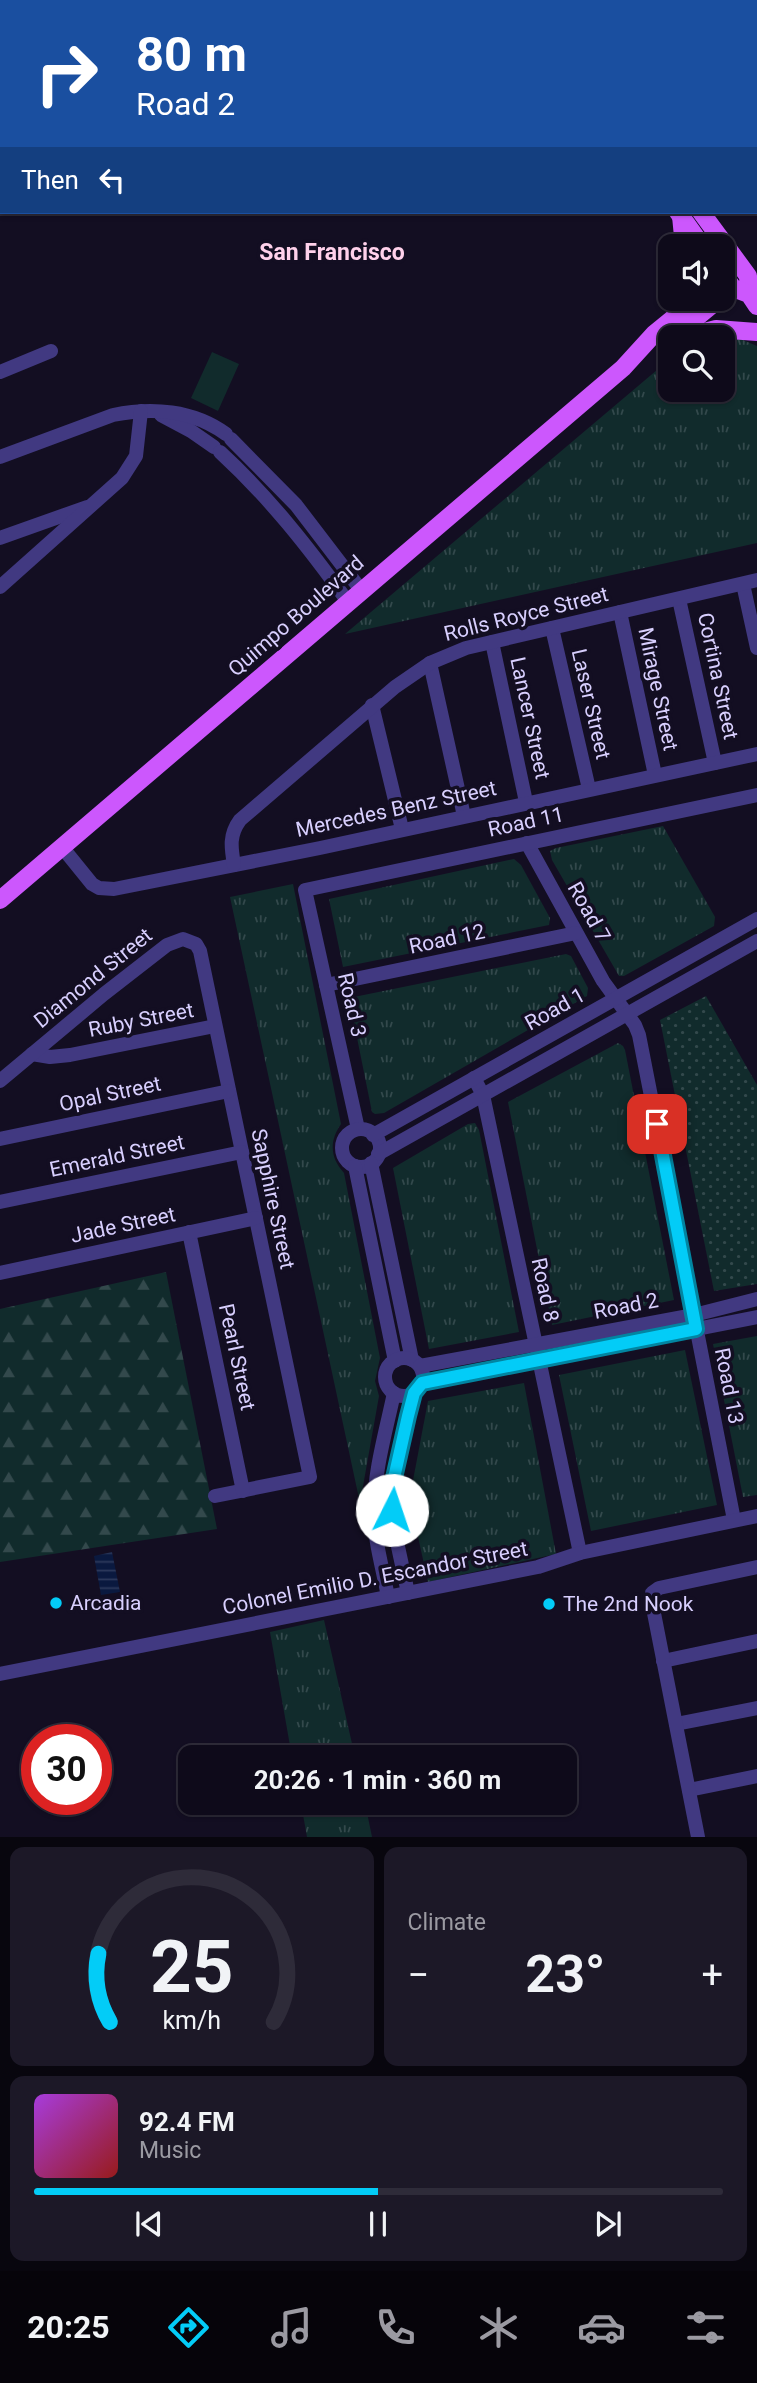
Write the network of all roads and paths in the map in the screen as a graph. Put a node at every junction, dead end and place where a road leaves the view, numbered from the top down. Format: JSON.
{"nodes":[{"id":1,"x":679,"y":214,"type":"edge"},
{"id":2,"x":702,"y":214,"type":"edge"},
{"id":3,"x":682,"y":234,"type":"edge"},
{"id":4,"x":694,"y":234,"type":"edge"},
{"id":5,"x":711,"y":234,"type":"edge"},
{"id":6,"x":688,"y":311,"type":"edge"},
{"id":7,"x":702,"y":311,"type":"edge"},
{"id":8,"x":677,"y":325,"type":"edge"},
{"id":9,"x":685,"y":325,"type":"edge"},
{"id":10,"x":735,"y":329,"type":"edge"},
{"id":11,"x":757,"y":332,"type":"edge"},
{"id":12,"x":658,"y":345,"type":"edge"},
{"id":13,"x":51,"y":351,"type":"dead end"},
{"id":14,"x":0,"y":372,"type":"edge"},
{"id":15,"x":147,"y":411,"type":"junction"},
{"id":16,"x":245,"y":452,"type":"junction"},
{"id":17,"x":0,"y":457,"type":"edge"},
{"id":18,"x":233,"y":465,"type":"junction"},
{"id":19,"x":95,"y":504,"type":"junction"},
{"id":20,"x":0,"y":538,"type":"edge"},
{"id":21,"x":750,"y":582,"type":"edge"},
{"id":22,"x":0,"y":587,"type":"edge"},
{"id":23,"x":355,"y":596,"type":"junction"},
{"id":24,"x":679,"y":598,"type":"junction"},
{"id":25,"x":620,"y":612,"type":"junction"},
{"id":26,"x":552,"y":628,"type":"junction"},
{"id":27,"x":492,"y":642,"type":"junction"},
{"id":28,"x":757,"y":647,"type":"edge"},
{"id":29,"x":430,"y":663,"type":"junction"},
{"id":30,"x":372,"y":705,"type":"junction"},
{"id":31,"x":757,"y":754,"type":"edge"},
{"id":32,"x":715,"y":763,"type":"junction"},
{"id":33,"x":655,"y":775,"type":"junction"},
{"id":34,"x":589,"y":789,"type":"junction"},
{"id":35,"x":757,"y":795,"type":"edge"},
{"id":36,"x":526,"y":803,"type":"junction"},
{"id":37,"x":464,"y":816,"type":"junction"},
{"id":38,"x":402,"y":829,"type":"junction"},
{"id":39,"x":527,"y":843,"type":"junction"},
{"id":40,"x":62,"y":847,"type":"junction"},
{"id":41,"x":234,"y":865,"type":"junction"},
{"id":42,"x":304,"y":890,"type":"joint"},
{"id":43,"x":0,"y":900,"type":"edge"},
{"id":44,"x":757,"y":919,"type":"edge"},
{"id":45,"x":576,"y":933,"type":"junction"},
{"id":46,"x":183,"y":939,"type":"joint"},
{"id":47,"x":757,"y":941,"type":"edge"},
{"id":48,"x":680,"y":963,"type":"junction"},
{"id":49,"x":689,"y":979,"type":"junction"},
{"id":50,"x":326,"y":985,"type":"junction"},
{"id":51,"x":615,"y":999,"type":"junction"},
{"id":52,"x":627,"y":1014,"type":"junction"},
{"id":53,"x":215,"y":1026,"type":"junction"},
{"id":54,"x":32,"y":1055,"type":"junction"},
{"id":55,"x":474,"y":1079,"type":"junction"},
{"id":56,"x":0,"y":1082,"type":"edge"},
{"id":57,"x":229,"y":1091,"type":"junction"},
{"id":58,"x":483,"y":1095,"type":"junction"},
{"id":59,"x":358,"y":1129,"type":"junction"},
{"id":60,"x":373,"y":1135,"type":"junction"},
{"id":61,"x":0,"y":1139,"type":"edge"},
{"id":62,"x":242,"y":1152,"type":"junction"},
{"id":63,"x":375,"y":1158,"type":"junction"},
{"id":64,"x":355,"y":1166,"type":"junction"},
{"id":65,"x":0,"y":1202,"type":"edge"},
{"id":66,"x":256,"y":1218,"type":"junction"},
{"id":67,"x":189,"y":1232,"type":"junction"},
{"id":68,"x":0,"y":1273,"type":"edge"},
{"id":69,"x":757,"y":1299,"type":"edge"},
{"id":70,"x":757,"y":1317,"type":"edge"},
{"id":71,"x":695,"y":1322,"type":"junction"},
{"id":72,"x":536,"y":1344,"type":"junction"},
{"id":73,"x":539,"y":1360,"type":"junction"},
{"id":74,"x":395,"y":1361,"type":"junction"},
{"id":75,"x":416,"y":1363,"type":"junction"},
{"id":76,"x":418,"y":1388,"type":"junction"},
{"id":77,"x":394,"y":1393,"type":"junction"},
{"id":78,"x":243,"y":1491,"type":"junction"},
{"id":79,"x":215,"y":1496,"type":"dead end"},
{"id":80,"x":757,"y":1516,"type":"edge"},
{"id":81,"x":734,"y":1521,"type":"junction"},
{"id":82,"x":580,"y":1553,"type":"junction"},
{"id":83,"x":757,"y":1567,"type":"edge"},
{"id":84,"x":408,"y":1593,"type":"junction"},
{"id":85,"x":388,"y":1597,"type":"junction"},
{"id":86,"x":757,"y":1641,"type":"edge"},
{"id":87,"x":663,"y":1661,"type":"junction"},
{"id":88,"x":0,"y":1674,"type":"edge"},
{"id":89,"x":757,"y":1708,"type":"edge"},
{"id":90,"x":676,"y":1724,"type":"junction"},
{"id":91,"x":757,"y":1776,"type":"edge"},
{"id":92,"x":689,"y":1790,"type":"junction"},
{"id":93,"x":698,"y":1837,"type":"edge"}],
"edges":[{"from":1,"to":3,"type":"main road"},
{"from":1,"to":4,"type":"main road"},
{"from":2,"to":5,"type":"main road"},
{"from":6,"to":8,"type":"main road","name":"Quimpo Boulevard"},
{"from":7,"to":9,"type":"main road","name":"Quimpo Boulevard"},
{"from":10,"to":11,"type":"main road"},
{"from":12,"to":23,"type":"main road","name":"Quimpo Boulevard"},
{"from":13,"to":14,"type":"street"},
{"from":15,"to":16,"type":"street"},
{"from":15,"to":17,"type":"street"},
{"from":15,"to":18,"type":"street"},
{"from":15,"to":19,"type":"street"},
{"from":16,"to":18,"type":"street"},
{"from":16,"to":23,"type":"street"},
{"from":18,"to":23,"type":"street"},
{"from":19,"to":20,"type":"street"},
{"from":19,"to":22,"type":"street"},
{"from":21,"to":24,"type":"street","name":"Rolls Royce Street"},
{"from":21,"to":28,"type":"street"},
{"from":23,"to":40,"type":"main road","name":"Quimpo Boulevard"},
{"from":24,"to":25,"type":"street","name":"Rolls Royce Street"},
{"from":24,"to":32,"type":"street","name":"Cortina Street"},
{"from":25,"to":26,"type":"street","name":"Rolls Royce Street"},
{"from":25,"to":33,"type":"street","name":"Mirage Street"},
{"from":26,"to":27,"type":"street","name":"Rolls Royce Street"},
{"from":26,"to":34,"type":"street","name":"Laser Street"},
{"from":27,"to":29,"type":"street","name":"Rolls Royce Street"},
{"from":27,"to":36,"type":"street","name":"Lancer Street"},
{"from":29,"to":30,"type":"street","name":"Rolls Royce Street"},
{"from":29,"to":37,"type":"street"},
{"from":30,"to":38,"type":"street"},
{"from":30,"to":41,"type":"street","name":"Rolls Royce Street"},
{"from":31,"to":32,"type":"street","name":"Mercedes Benz Street"},
{"from":32,"to":33,"type":"street","name":"Mercedes Benz Street"},
{"from":33,"to":34,"type":"street","name":"Mercedes Benz Street"},
{"from":34,"to":36,"type":"street","name":"Mercedes Benz Street"},
{"from":35,"to":39,"type":"street","name":"Road 11"},
{"from":36,"to":37,"type":"street","name":"Mercedes Benz Street"},
{"from":37,"to":38,"type":"street","name":"Mercedes Benz Street"},
{"from":38,"to":41,"type":"street","name":"Mercedes Benz Street"},
{"from":39,"to":42,"type":"street","name":"Road 11"},
{"from":39,"to":45,"type":"street","name":"Road 7"},
{"from":40,"to":41,"type":"street","name":"Mercedes Benz Street"},
{"from":40,"to":43,"type":"main road","name":"Quimpo Boulevard"},
{"from":42,"to":50,"type":"street","name":"Road 3"},
{"from":44,"to":48,"type":"street","name":"Road 1"},
{"from":45,"to":50,"type":"street","name":"Road 12"},
{"from":45,"to":51,"type":"street","name":"Road 7"},
{"from":46,"to":53,"type":"street","name":"Sapphire Street"},
{"from":46,"to":54,"type":"street","name":"Diamond Street"},
{"from":47,"to":49,"type":"street","name":"Road 1"},
{"from":48,"to":49,"type":"street"},
{"from":48,"to":51,"type":"street","name":"Road 1"},
{"from":49,"to":52,"type":"street","name":"Road 1"},
{"from":50,"to":59,"type":"street","name":"Road 3"},
{"from":51,"to":52,"type":"street","name":"Road 7"},
{"from":51,"to":55,"type":"street","name":"Road 1"},
{"from":52,"to":58,"type":"street","name":"Road 1"},
{"from":52,"to":71,"type":"street","name":"Road 13"},
{"from":53,"to":54,"type":"street","name":"Ruby Street"},
{"from":53,"to":57,"type":"street","name":"Sapphire Street"},
{"from":54,"to":56,"type":"street","name":"Diamond Street"},
{"from":55,"to":58,"type":"street","name":"Road 8"},
{"from":55,"to":60,"type":"street","name":"Road 1"},
{"from":57,"to":61,"type":"street","name":"Opal Street"},
{"from":57,"to":62,"type":"street","name":"Sapphire Street"},
{"from":58,"to":63,"type":"street","name":"Road 1"},
{"from":58,"to":72,"type":"street","name":"Road 8"},
{"from":59,"to":60,"type":"street"},
{"from":59,"to":64,"type":"street"},
{"from":60,"to":63,"type":"street"},
{"from":62,"to":65,"type":"street","name":"Emerald Street"},
{"from":62,"to":66,"type":"street","name":"Sapphire Street"},
{"from":63,"to":64,"type":"street"},
{"from":63,"to":75,"type":"street"},
{"from":64,"to":74,"type":"street"},
{"from":66,"to":67,"type":"street","name":"Jade Street"},
{"from":66,"to":78,"type":"street","name":"Sapphire Street"},
{"from":67,"to":68,"type":"street","name":"Jade Street"},
{"from":67,"to":78,"type":"street","name":"Pearl Street"},
{"from":69,"to":71,"type":"street","name":"Road 2"},
{"from":70,"to":71,"type":"street","name":"Road 2"},
{"from":71,"to":72,"type":"street","name":"Road 2"},
{"from":71,"to":73,"type":"street","name":"Road 2"},
{"from":71,"to":81,"type":"street","name":"Road 13"},
{"from":72,"to":73,"type":"street","name":"Road 8"},
{"from":72,"to":75,"type":"street","name":"Road 2"},
{"from":73,"to":76,"type":"street","name":"Road 2"},
{"from":73,"to":82,"type":"street","name":"Road 8"},
{"from":74,"to":75,"type":"street"},
{"from":74,"to":77,"type":"street"},
{"from":75,"to":76,"type":"street"},
{"from":76,"to":77,"type":"street"},
{"from":76,"to":84,"type":"street"},
{"from":77,"to":85,"type":"street"},
{"from":78,"to":79,"type":"street"},
{"from":80,"to":81,"type":"street","name":"Colonel Emilio D. Escandor Street"},
{"from":81,"to":82,"type":"street","name":"Colonel Emilio D. Escandor Street"},
{"from":82,"to":84,"type":"street","name":"Colonel Emilio D. Escandor Street"},
{"from":83,"to":87,"type":"street"},
{"from":84,"to":85,"type":"street","name":"Colonel Emilio D. Escandor Street"},
{"from":85,"to":88,"type":"street","name":"Colonel Emilio D. Escandor Street"},
{"from":86,"to":87,"type":"street"},
{"from":87,"to":90,"type":"street"},
{"from":89,"to":90,"type":"street"},
{"from":90,"to":92,"type":"street"},
{"from":91,"to":92,"type":"street"},
{"from":92,"to":93,"type":"street"}]}
